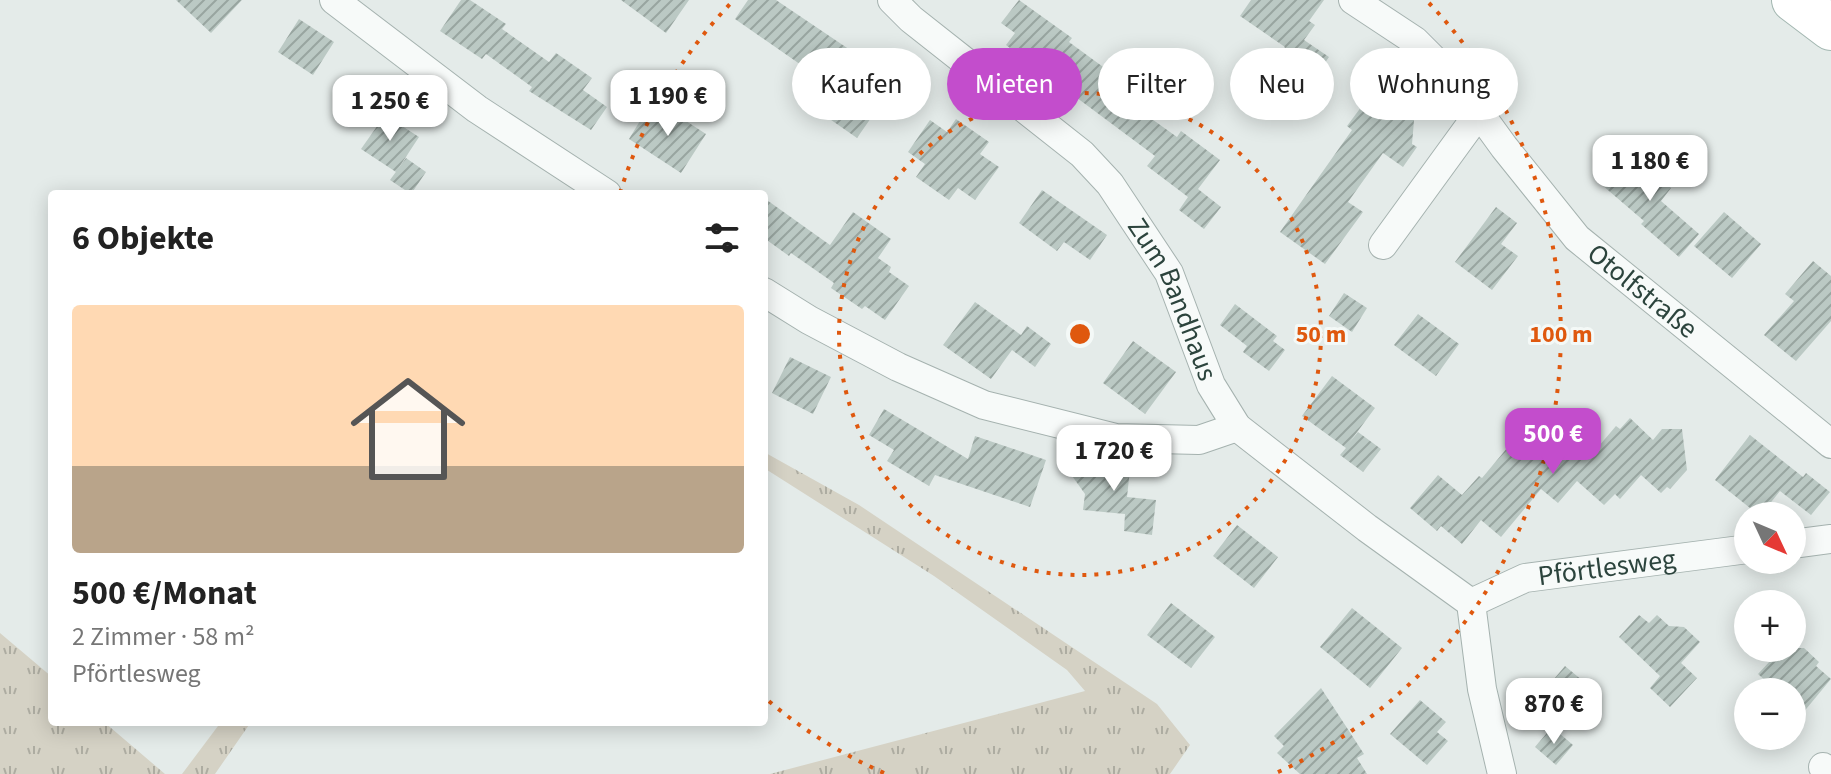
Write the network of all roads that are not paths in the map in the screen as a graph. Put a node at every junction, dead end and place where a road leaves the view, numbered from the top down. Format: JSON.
{"nodes":[{"id":1,"x":334,"y":0,"type":"edge"},
{"id":2,"x":892,"y":0,"type":"edge"},
{"id":3,"x":1353,"y":0,"type":"edge"},
{"id":4,"x":1794,"y":0,"type":"edge"},
{"id":5,"x":1831,"y":28,"type":"edge"},
{"id":6,"x":1422,"y":48,"type":"edge"},
{"id":7,"x":1474,"y":120,"type":"edge"},
{"id":8,"x":1484,"y":120,"type":"edge"},
{"id":9,"x":601,"y":190,"type":"edge"},
{"id":10,"x":1383,"y":245,"type":"dead end"},
{"id":11,"x":768,"y":294,"type":"edge"},
{"id":12,"x":1237,"y":427,"type":"junction"},
{"id":13,"x":1831,"y":444,"type":"edge"},
{"id":14,"x":1831,"y":539,"type":"edge"},
{"id":15,"x":1806,"y":542,"type":"edge"},
{"id":16,"x":1734,"y":551,"type":"edge"},
{"id":17,"x":1471,"y":603,"type":"junction"},
{"id":18,"x":1502,"y":774,"type":"edge"}],
"edges":[{"from":1,"to":9,"type":"street"},
{"from":2,"to":12,"type":"street","name":"Zum Bandhaus"},
{"from":3,"to":6,"type":"street","name":"Otolfstraße"},
{"from":4,"to":5,"type":"main road"},
{"from":7,"to":10,"type":"street"},
{"from":8,"to":13,"type":"street","name":"Otolfstraße"},
{"from":11,"to":12,"type":"street"},
{"from":12,"to":17,"type":"street","name":"Zum Bandhaus"},
{"from":14,"to":15,"type":"street"},
{"from":16,"to":17,"type":"street","name":"Pförtlesweg"},
{"from":17,"to":18,"type":"street"}]}
